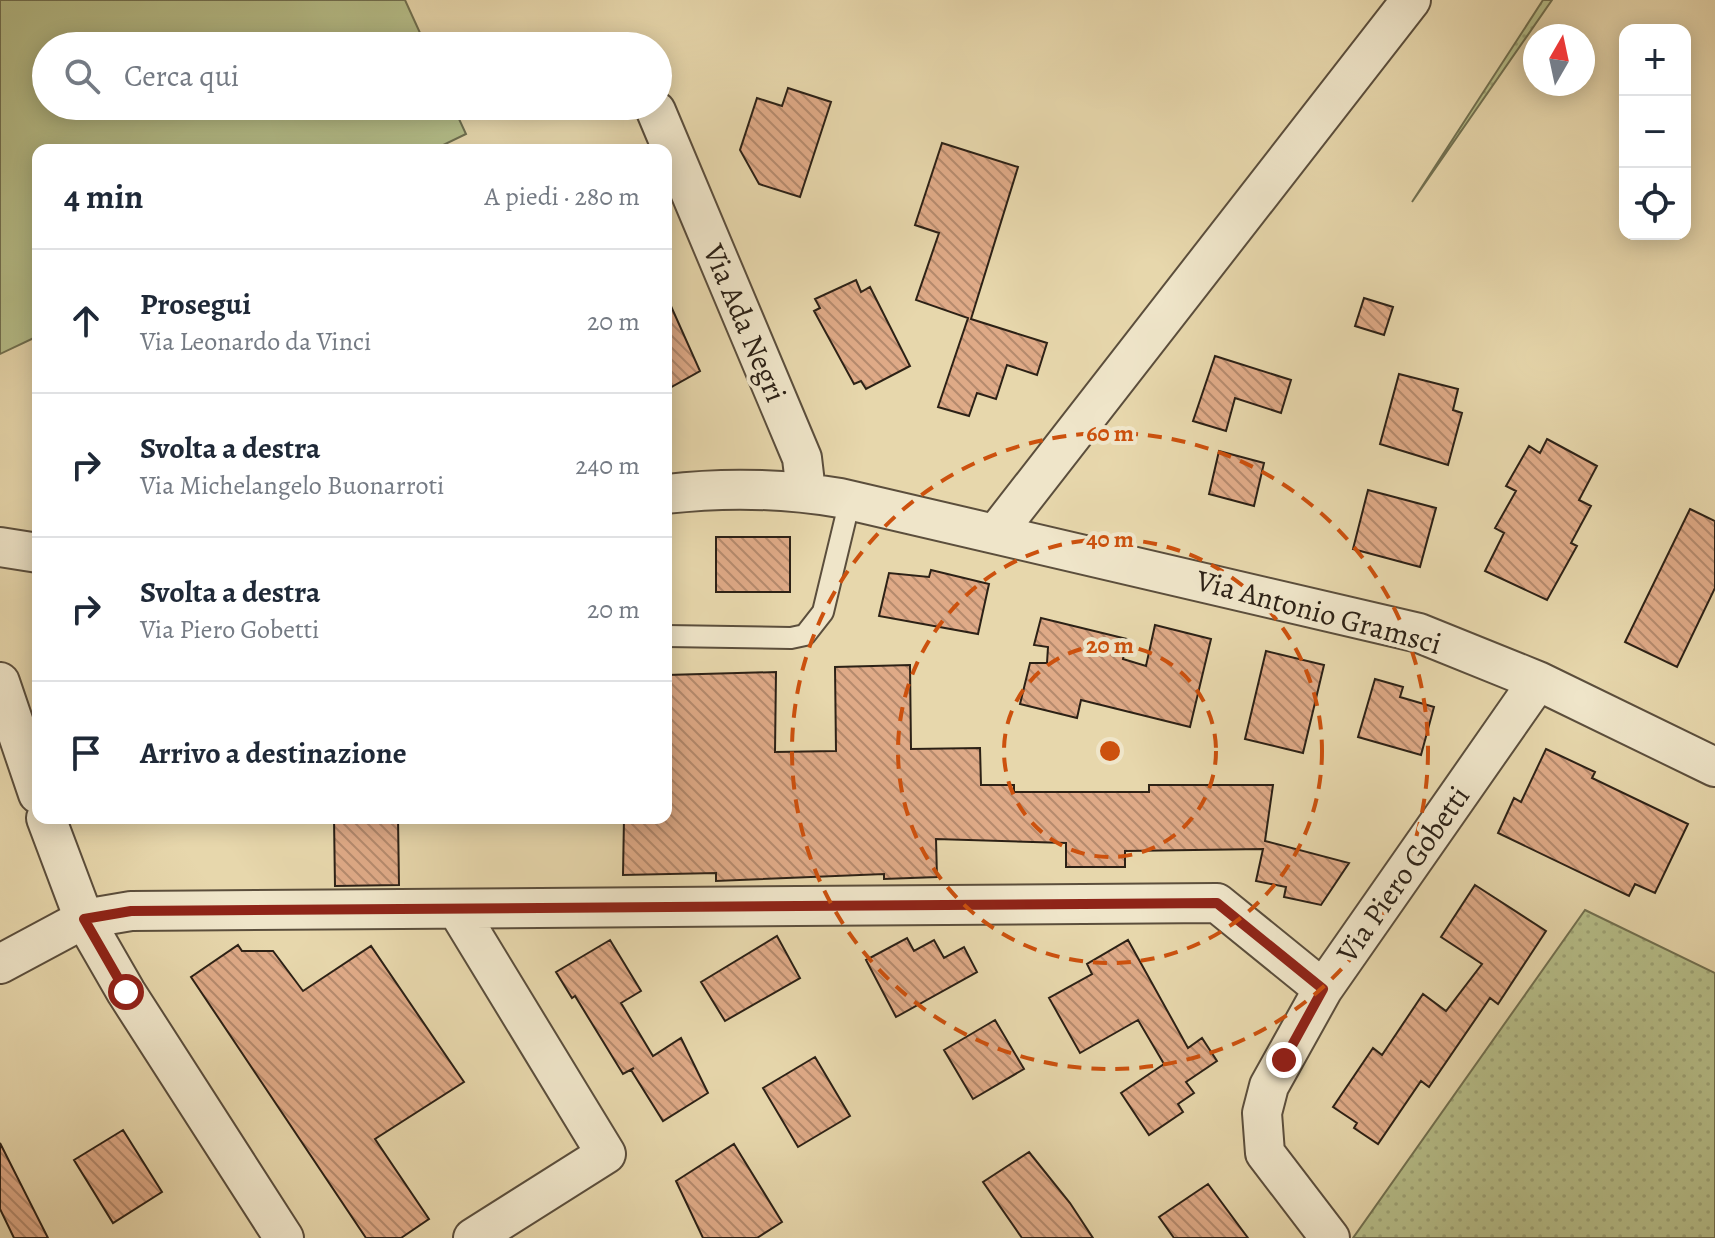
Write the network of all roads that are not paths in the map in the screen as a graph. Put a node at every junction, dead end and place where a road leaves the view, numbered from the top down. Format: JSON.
{"nodes":[{"id":1,"x":1411,"y":0,"type":"edge"},
{"id":2,"x":660,"y":120,"type":"edge"},
{"id":3,"x":670,"y":144,"type":"edge"},
{"id":4,"x":672,"y":149,"type":"edge"},
{"id":5,"x":806,"y":492,"type":"junction"},
{"id":6,"x":672,"y":494,"type":"edge"},
{"id":7,"x":850,"y":500,"type":"junction"},
{"id":8,"x":997,"y":532,"type":"junction"},
{"id":9,"x":0,"y":547,"type":"edge"},
{"id":10,"x":32,"y":552,"type":"edge"},
{"id":11,"x":672,"y":636,"type":"edge"},
{"id":12,"x":1538,"y":681,"type":"junction"},
{"id":13,"x":0,"y":682,"type":"edge"},
{"id":14,"x":1715,"y":767,"type":"edge"},
{"id":15,"x":32,"y":776,"type":"edge"},
{"id":16,"x":48,"y":824,"type":"edge"},
{"id":17,"x":458,"y":911,"type":"junction"},
{"id":18,"x":84,"y":919,"type":"junction"},
{"id":19,"x":0,"y":964,"type":"edge"},
{"id":20,"x":1323,"y":989,"type":"junction"},
{"id":21,"x":284,"y":1238,"type":"edge"},
{"id":22,"x":473,"y":1238,"type":"edge"},
{"id":23,"x":1330,"y":1238,"type":"edge"}],
"edges":[{"from":1,"to":8,"type":"street"},
{"from":2,"to":3,"type":"street","name":"Via Ada Negri"},
{"from":4,"to":5,"type":"street","name":"Via Ada Negri"},
{"from":5,"to":6,"type":"street","name":"Via Antonio Gramsci"},
{"from":5,"to":7,"type":"street","name":"Via Antonio Gramsci"},
{"from":7,"to":8,"type":"street","name":"Via Antonio Gramsci"},
{"from":7,"to":11,"type":"lane"},
{"from":8,"to":12,"type":"street","name":"Via Antonio Gramsci"},
{"from":9,"to":10,"type":"street"},
{"from":12,"to":14,"type":"street","name":"Via Antonio Gramsci"},
{"from":12,"to":20,"type":"street","name":"Via Piero Gobetti"},
{"from":13,"to":15,"type":"street"},
{"from":16,"to":18,"type":"street"},
{"from":17,"to":18,"type":"street"},
{"from":17,"to":20,"type":"street"},
{"from":17,"to":22,"type":"street"},
{"from":18,"to":19,"type":"street"},
{"from":18,"to":21,"type":"street"},
{"from":20,"to":23,"type":"street","name":"Via Piero Gobetti"}]}
